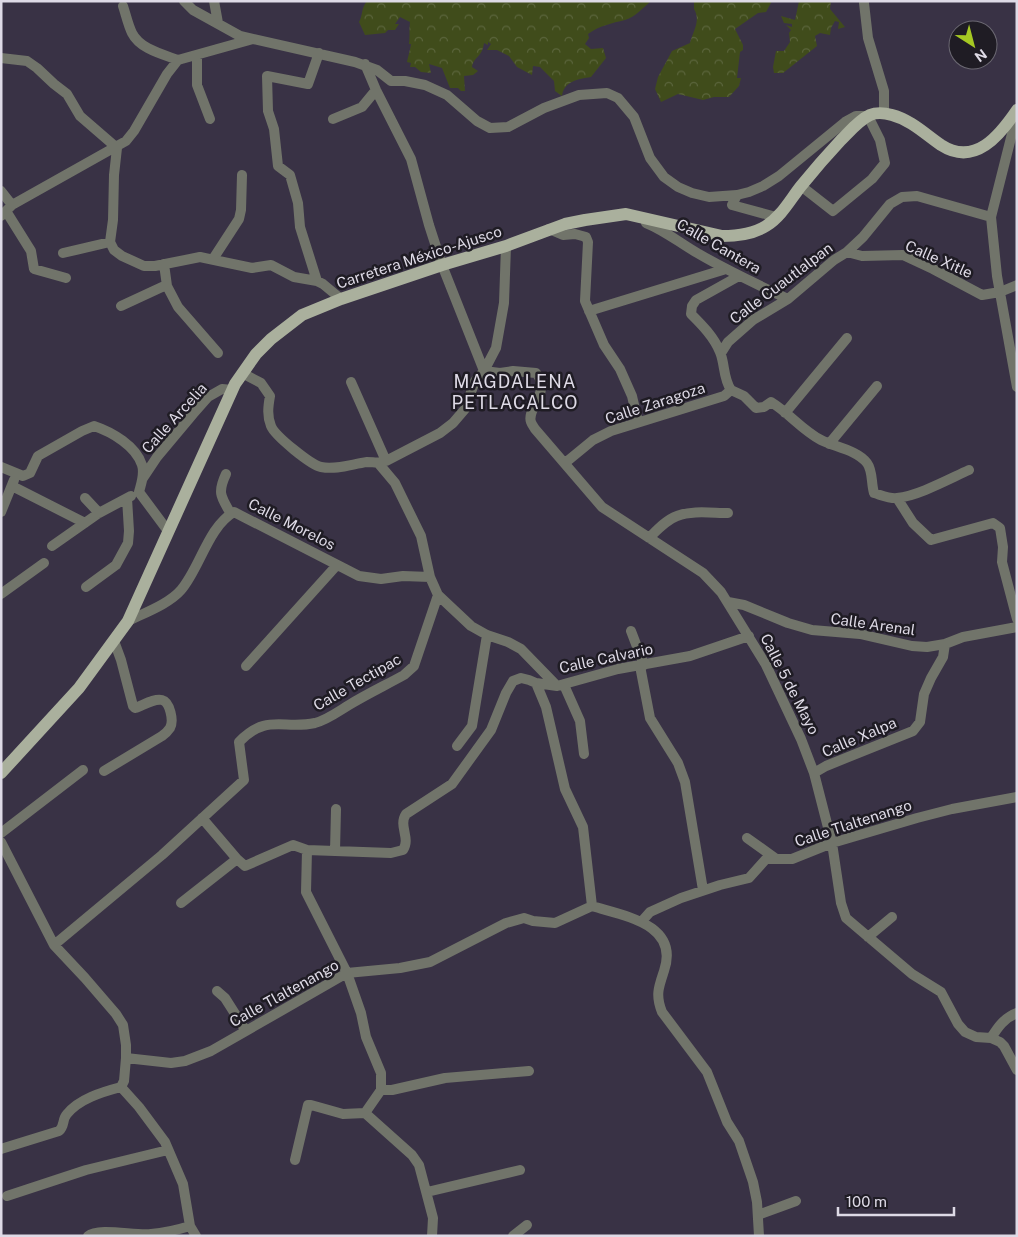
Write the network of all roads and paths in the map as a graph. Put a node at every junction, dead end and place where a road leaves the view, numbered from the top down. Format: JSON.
{"nodes":[{"id":1,"x":184,"y":1,"type":"edge"},
{"id":2,"x":214,"y":1,"type":"edge"},
{"id":3,"x":864,"y":3,"type":"dead end"},
{"id":4,"x":123,"y":6,"type":"dead end"},
{"id":5,"x":218,"y":23,"type":"junction"},
{"id":6,"x":254,"y":39,"type":"junction"},
{"id":7,"x":319,"y":53,"type":"junction"},
{"id":8,"x":196,"y":56,"type":"junction"},
{"id":9,"x":1,"y":58,"type":"edge"},
{"id":10,"x":178,"y":60,"type":"junction"},
{"id":11,"x":365,"y":64,"type":"junction"},
{"id":12,"x":376,"y":90,"type":"junction"},
{"id":13,"x":1017,"y":111,"type":"edge"},
{"id":14,"x":884,"y":113,"type":"junction"},
{"id":15,"x":868,"y":116,"type":"junction"},
{"id":16,"x":210,"y":119,"type":"dead end"},
{"id":17,"x":333,"y":119,"type":"dead end"},
{"id":18,"x":117,"y":148,"type":"junction"},
{"id":19,"x":242,"y":175,"type":"dead end"},
{"id":20,"x":801,"y":186,"type":"junction"},
{"id":21,"x":1,"y":191,"type":"edge"},
{"id":22,"x":737,"y":195,"type":"junction"},
{"id":23,"x":709,"y":197,"type":"junction"},
{"id":24,"x":732,"y":206,"type":"junction"},
{"id":25,"x":7,"y":211,"type":"edge"},
{"id":26,"x":637,"y":216,"type":"junction"},
{"id":27,"x":991,"y":216,"type":"junction"},
{"id":28,"x":776,"y":217,"type":"junction"},
{"id":29,"x":549,"y":229,"type":"junction"},
{"id":30,"x":110,"y":242,"type":"junction"},
{"id":31,"x":506,"y":246,"type":"junction"},
{"id":32,"x":847,"y":252,"type":"junction"},
{"id":33,"x":63,"y":253,"type":"dead end"},
{"id":34,"x":213,"y":259,"type":"junction"},
{"id":35,"x":164,"y":264,"type":"junction"},
{"id":36,"x":442,"y":264,"type":"junction"},
{"id":37,"x":726,"y":269,"type":"junction"},
{"id":38,"x":739,"y":276,"type":"junction"},
{"id":39,"x":66,"y":278,"type":"dead end"},
{"id":40,"x":317,"y":280,"type":"junction"},
{"id":41,"x":167,"y":286,"type":"junction"},
{"id":42,"x":1017,"y":286,"type":"edge"},
{"id":43,"x":1000,"y":292,"type":"junction"},
{"id":44,"x":341,"y":299,"type":"junction"},
{"id":45,"x":788,"y":300,"type":"junction"},
{"id":46,"x":121,"y":306,"type":"dead end"},
{"id":47,"x":589,"y":311,"type":"junction"},
{"id":48,"x":847,"y":338,"type":"dead end"},
{"id":49,"x":218,"y":353,"type":"dead end"},
{"id":50,"x":721,"y":353,"type":"junction"},
{"id":51,"x":484,"y":371,"type":"junction"},
{"id":52,"x":242,"y":373,"type":"junction"},
{"id":53,"x":351,"y":382,"type":"dead end"},
{"id":54,"x":877,"y":386,"type":"dead end"},
{"id":55,"x":1017,"y":387,"type":"edge"},
{"id":56,"x":232,"y":390,"type":"junction"},
{"id":57,"x":731,"y":390,"type":"junction"},
{"id":58,"x":785,"y":413,"type":"junction"},
{"id":59,"x":638,"y":422,"type":"junction"},
{"id":60,"x":829,"y":444,"type":"junction"},
{"id":61,"x":383,"y":462,"type":"junction"},
{"id":62,"x":565,"y":463,"type":"junction"},
{"id":63,"x":1,"y":467,"type":"edge"},
{"id":64,"x":969,"y":470,"type":"dead end"},
{"id":65,"x":16,"y":474,"type":"junction"},
{"id":66,"x":226,"y":474,"type":"dead end"},
{"id":67,"x":143,"y":478,"type":"junction"},
{"id":68,"x":12,"y":486,"type":"junction"},
{"id":69,"x":139,"y":492,"type":"junction"},
{"id":70,"x":85,"y":498,"type":"dead end"},
{"id":71,"x":127,"y":498,"type":"junction"},
{"id":72,"x":897,"y":498,"type":"junction"},
{"id":73,"x":1,"y":512,"type":"edge"},
{"id":74,"x":99,"y":513,"type":"junction"},
{"id":75,"x":728,"y":513,"type":"dead end"},
{"id":76,"x":231,"y":514,"type":"junction"},
{"id":77,"x":85,"y":523,"type":"junction"},
{"id":78,"x":168,"y":531,"type":"junction"},
{"id":79,"x":649,"y":538,"type":"junction"},
{"id":80,"x":52,"y":546,"type":"dead end"},
{"id":81,"x":44,"y":563,"type":"dead end"},
{"id":82,"x":337,"y":565,"type":"junction"},
{"id":83,"x":430,"y":578,"type":"junction"},
{"id":84,"x":86,"y":587,"type":"dead end"},
{"id":85,"x":1,"y":594,"type":"edge"},
{"id":86,"x":438,"y":595,"type":"junction"},
{"id":87,"x":728,"y":602,"type":"junction"},
{"id":88,"x":1017,"y":619,"type":"edge"},
{"id":89,"x":128,"y":622,"type":"junction"},
{"id":90,"x":1017,"y":628,"type":"edge"},
{"id":91,"x":631,"y":631,"type":"dead end"},
{"id":92,"x":487,"y":635,"type":"junction"},
{"id":93,"x":749,"y":636,"type":"junction"},
{"id":94,"x":114,"y":641,"type":"junction"},
{"id":95,"x":945,"y":644,"type":"junction"},
{"id":96,"x":642,"y":665,"type":"junction"},
{"id":97,"x":246,"y":666,"type":"dead end"},
{"id":98,"x":536,"y":683,"type":"junction"},
{"id":99,"x":560,"y":685,"type":"junction"},
{"id":100,"x":457,"y":746,"type":"dead end"},
{"id":101,"x":584,"y":754,"type":"dead end"},
{"id":102,"x":83,"y":770,"type":"dead end"},
{"id":103,"x":104,"y":771,"type":"dead end"},
{"id":104,"x":1,"y":773,"type":"edge"},
{"id":105,"x":814,"y":773,"type":"junction"},
{"id":106,"x":1017,"y":796,"type":"edge"},
{"id":107,"x":336,"y":808,"type":"dead end"},
{"id":108,"x":202,"y":818,"type":"junction"},
{"id":109,"x":1,"y":833,"type":"edge"},
{"id":110,"x":747,"y":838,"type":"dead end"},
{"id":111,"x":1,"y":842,"type":"edge"},
{"id":112,"x":832,"y":843,"type":"junction"},
{"id":113,"x":307,"y":850,"type":"junction"},
{"id":114,"x":335,"y":851,"type":"junction"},
{"id":115,"x":774,"y":858,"type":"junction"},
{"id":116,"x":237,"y":860,"type":"junction"},
{"id":117,"x":703,"y":890,"type":"junction"},
{"id":118,"x":181,"y":904,"type":"dead end"},
{"id":119,"x":592,"y":906,"type":"junction"},
{"id":120,"x":892,"y":917,"type":"dead end"},
{"id":121,"x":642,"y":921,"type":"junction"},
{"id":122,"x":868,"y":937,"type":"junction"},
{"id":123,"x":54,"y":946,"type":"junction"},
{"id":124,"x":347,"y":973,"type":"junction"},
{"id":125,"x":217,"y":991,"type":"dead end"},
{"id":126,"x":1017,"y":1013,"type":"edge"},
{"id":127,"x":246,"y":1030,"type":"junction"},
{"id":128,"x":991,"y":1038,"type":"junction"},
{"id":129,"x":126,"y":1058,"type":"junction"},
{"id":130,"x":1017,"y":1070,"type":"edge"},
{"id":131,"x":529,"y":1071,"type":"dead end"},
{"id":132,"x":120,"y":1087,"type":"junction"},
{"id":133,"x":381,"y":1090,"type":"junction"},
{"id":134,"x":365,"y":1113,"type":"junction"},
{"id":135,"x":1,"y":1149,"type":"edge"},
{"id":136,"x":168,"y":1150,"type":"junction"},
{"id":137,"x":295,"y":1160,"type":"dead end"},
{"id":138,"x":520,"y":1170,"type":"dead end"},
{"id":139,"x":427,"y":1192,"type":"junction"},
{"id":140,"x":7,"y":1196,"type":"dead end"},
{"id":141,"x":796,"y":1201,"type":"dead end"},
{"id":142,"x":758,"y":1215,"type":"junction"},
{"id":143,"x":527,"y":1225,"type":"dead end"},
{"id":144,"x":190,"y":1226,"type":"junction"},
{"id":145,"x":88,"y":1236,"type":"edge"},
{"id":146,"x":196,"y":1236,"type":"edge"},
{"id":147,"x":432,"y":1236,"type":"edge"},
{"id":148,"x":513,"y":1236,"type":"edge"},
{"id":149,"x":759,"y":1236,"type":"edge"}],
"edges":[{"from":1,"to":5,"type":"street"},
{"from":2,"to":5,"type":"street"},
{"from":3,"to":14,"type":"street"},
{"from":4,"to":10,"type":"street"},
{"from":5,"to":6,"type":"street"},
{"from":6,"to":7,"type":"street"},
{"from":6,"to":8,"type":"street"},
{"from":7,"to":11,"type":"street"},
{"from":7,"to":40,"type":"street"},
{"from":8,"to":10,"type":"street"},
{"from":8,"to":16,"type":"street"},
{"from":9,"to":18,"type":"street"},
{"from":10,"to":18,"type":"street"},
{"from":11,"to":12,"type":"street"},
{"from":11,"to":23,"type":"street"},
{"from":12,"to":17,"type":"street"},
{"from":12,"to":36,"type":"street"},
{"from":13,"to":14,"type":"main road","name":"Carretera México-Ajusco"},
{"from":13,"to":27,"type":"street"},
{"from":14,"to":15,"type":"main road","name":"Carretera México-Ajusco"},
{"from":15,"to":20,"type":"main road","name":"Carretera México-Ajusco"},
{"from":15,"to":20,"type":"street"},
{"from":15,"to":22,"type":"street"},
{"from":18,"to":25,"type":"street"},
{"from":18,"to":30,"type":"street"},
{"from":19,"to":34,"type":"street"},
{"from":20,"to":28,"type":"main road","name":"Carretera México-Ajusco"},
{"from":21,"to":25,"type":"street"},
{"from":22,"to":23,"type":"street"},
{"from":22,"to":24,"type":"street"},
{"from":23,"to":24,"type":"street"},
{"from":24,"to":28,"type":"street"},
{"from":25,"to":39,"type":"street"},
{"from":26,"to":28,"type":"main road","name":"Carretera México-Ajusco"},
{"from":26,"to":29,"type":"main road","name":"Carretera México-Ajusco"},
{"from":26,"to":37,"type":"street","name":"Calle Cantera"},
{"from":27,"to":32,"type":"street","name":"Calle Cuautlalpan"},
{"from":27,"to":43,"type":"street"},
{"from":29,"to":31,"type":"main road","name":"Carretera México-Ajusco"},
{"from":29,"to":47,"type":"street"},
{"from":30,"to":33,"type":"street"},
{"from":30,"to":35,"type":"street"},
{"from":31,"to":36,"type":"main road","name":"Carretera México-Ajusco"},
{"from":31,"to":51,"type":"street"},
{"from":32,"to":43,"type":"street","name":"Calle Xitle"},
{"from":32,"to":45,"type":"street","name":"Calle Cuautlalpan"},
{"from":34,"to":35,"type":"street"},
{"from":34,"to":40,"type":"street"},
{"from":35,"to":41,"type":"street"},
{"from":36,"to":44,"type":"main road","name":"Carretera México-Ajusco"},
{"from":36,"to":51,"type":"street"},
{"from":37,"to":38,"type":"street","name":"Calle Cantera"},
{"from":37,"to":47,"type":"street"},
{"from":38,"to":45,"type":"street","name":"Calle Cantera"},
{"from":38,"to":50,"type":"street"},
{"from":40,"to":44,"type":"street"},
{"from":41,"to":46,"type":"street"},
{"from":41,"to":49,"type":"street"},
{"from":42,"to":43,"type":"street","name":"Calle Xitle"},
{"from":43,"to":55,"type":"street"},
{"from":44,"to":52,"type":"main road","name":"Carretera México-Ajusco"},
{"from":45,"to":50,"type":"street","name":"Calle Cuautlalpan"},
{"from":47,"to":59,"type":"street"},
{"from":48,"to":58,"type":"street"},
{"from":50,"to":57,"type":"street"},
{"from":51,"to":61,"type":"street"},
{"from":51,"to":62,"type":"street","name":"Calle 5 de Mayo"},
{"from":52,"to":56,"type":"main road","name":"Carretera México-Ajusco"},
{"from":52,"to":61,"type":"street"},
{"from":53,"to":61,"type":"street"},
{"from":54,"to":60,"type":"street"},
{"from":56,"to":67,"type":"street","name":"Calle Arcelia"},
{"from":56,"to":78,"type":"main road","name":"Carretera México-Ajusco"},
{"from":57,"to":58,"type":"street"},
{"from":57,"to":59,"type":"street","name":"Calle Zaragoza"},
{"from":58,"to":60,"type":"street"},
{"from":59,"to":62,"type":"street","name":"Calle Zaragoza"},
{"from":60,"to":72,"type":"street"},
{"from":61,"to":83,"type":"street"},
{"from":62,"to":79,"type":"street","name":"Calle 5 de Mayo"},
{"from":63,"to":65,"type":"street"},
{"from":64,"to":72,"type":"street"},
{"from":65,"to":67,"type":"street","name":"Calle Arcelia"},
{"from":65,"to":68,"type":"street"},
{"from":66,"to":76,"type":"street"},
{"from":67,"to":69,"type":"street","name":"Calle Arcelia"},
{"from":68,"to":73,"type":"street"},
{"from":68,"to":77,"type":"street"},
{"from":69,"to":71,"type":"street"},
{"from":69,"to":78,"type":"street"},
{"from":70,"to":74,"type":"street"},
{"from":71,"to":74,"type":"street"},
{"from":71,"to":84,"type":"street"},
{"from":72,"to":88,"type":"street"},
{"from":74,"to":77,"type":"street"},
{"from":75,"to":79,"type":"street"},
{"from":76,"to":82,"type":"street","name":"Calle Morelos"},
{"from":76,"to":89,"type":"street","name":"Calle Morelos"},
{"from":77,"to":80,"type":"street"},
{"from":78,"to":89,"type":"main road","name":"Carretera México-Ajusco"},
{"from":79,"to":87,"type":"street","name":"Calle 5 de Mayo"},
{"from":81,"to":85,"type":"street"},
{"from":82,"to":83,"type":"street","name":"Calle Morelos"},
{"from":82,"to":97,"type":"street"},
{"from":83,"to":86,"type":"street"},
{"from":86,"to":92,"type":"street","name":"Calle Calvario"},
{"from":86,"to":108,"type":"street","name":"Calle Tectipac"},
{"from":87,"to":93,"type":"street","name":"Calle 5 de Mayo"},
{"from":87,"to":95,"type":"street","name":"Calle Arenal"},
{"from":89,"to":94,"type":"main road","name":"Carretera México-Ajusco"},
{"from":90,"to":95,"type":"street","name":"Calle Arenal"},
{"from":91,"to":96,"type":"street"},
{"from":92,"to":99,"type":"street","name":"Calle Calvario"},
{"from":92,"to":100,"type":"street"},
{"from":93,"to":96,"type":"street","name":"Calle Calvario"},
{"from":93,"to":105,"type":"street","name":"Calle 5 de Mayo"},
{"from":94,"to":103,"type":"street"},
{"from":94,"to":104,"type":"main road","name":"Carretera México-Ajusco"},
{"from":95,"to":105,"type":"street","name":"Calle Xalpa"},
{"from":96,"to":99,"type":"street","name":"Calle Calvario"},
{"from":96,"to":117,"type":"street"},
{"from":98,"to":99,"type":"street"},
{"from":98,"to":114,"type":"street"},
{"from":98,"to":119,"type":"street"},
{"from":99,"to":101,"type":"street"},
{"from":102,"to":109,"type":"street"},
{"from":105,"to":112,"type":"street","name":"Calle 5 de Mayo"},
{"from":106,"to":112,"type":"street","name":"Calle Tlaltenango"},
{"from":107,"to":114,"type":"street"},
{"from":108,"to":116,"type":"street"},
{"from":108,"to":123,"type":"street","name":"Calle Tectipac"},
{"from":110,"to":115,"type":"street"},
{"from":111,"to":123,"type":"street"},
{"from":112,"to":115,"type":"street","name":"Calle Tlaltenango"},
{"from":112,"to":122,"type":"street","name":"Calle 5 de Mayo"},
{"from":113,"to":114,"type":"street"},
{"from":113,"to":116,"type":"street"},
{"from":113,"to":124,"type":"street"},
{"from":115,"to":117,"type":"street","name":"Calle Tlaltenango"},
{"from":116,"to":118,"type":"street"},
{"from":117,"to":121,"type":"street","name":"Calle Tlaltenango"},
{"from":119,"to":121,"type":"street"},
{"from":119,"to":124,"type":"street","name":"Calle Tlaltenango"},
{"from":120,"to":122,"type":"street"},
{"from":121,"to":142,"type":"street"},
{"from":122,"to":128,"type":"street","name":"Calle 5 de Mayo"},
{"from":123,"to":129,"type":"street"},
{"from":124,"to":127,"type":"street","name":"Calle Tlaltenango"},
{"from":124,"to":133,"type":"street"},
{"from":125,"to":127,"type":"street"},
{"from":126,"to":128,"type":"street"},
{"from":127,"to":129,"type":"street","name":"Calle Tlaltenango"},
{"from":128,"to":130,"type":"street"},
{"from":129,"to":132,"type":"street"},
{"from":131,"to":133,"type":"street"},
{"from":132,"to":135,"type":"street"},
{"from":132,"to":136,"type":"street"},
{"from":133,"to":134,"type":"street"},
{"from":134,"to":137,"type":"street"},
{"from":134,"to":139,"type":"street"},
{"from":136,"to":140,"type":"street"},
{"from":136,"to":144,"type":"street"},
{"from":138,"to":139,"type":"street"},
{"from":139,"to":147,"type":"street"},
{"from":141,"to":142,"type":"street"},
{"from":142,"to":149,"type":"street"},
{"from":143,"to":148,"type":"street"},
{"from":144,"to":145,"type":"street"},
{"from":144,"to":146,"type":"street"}]}
